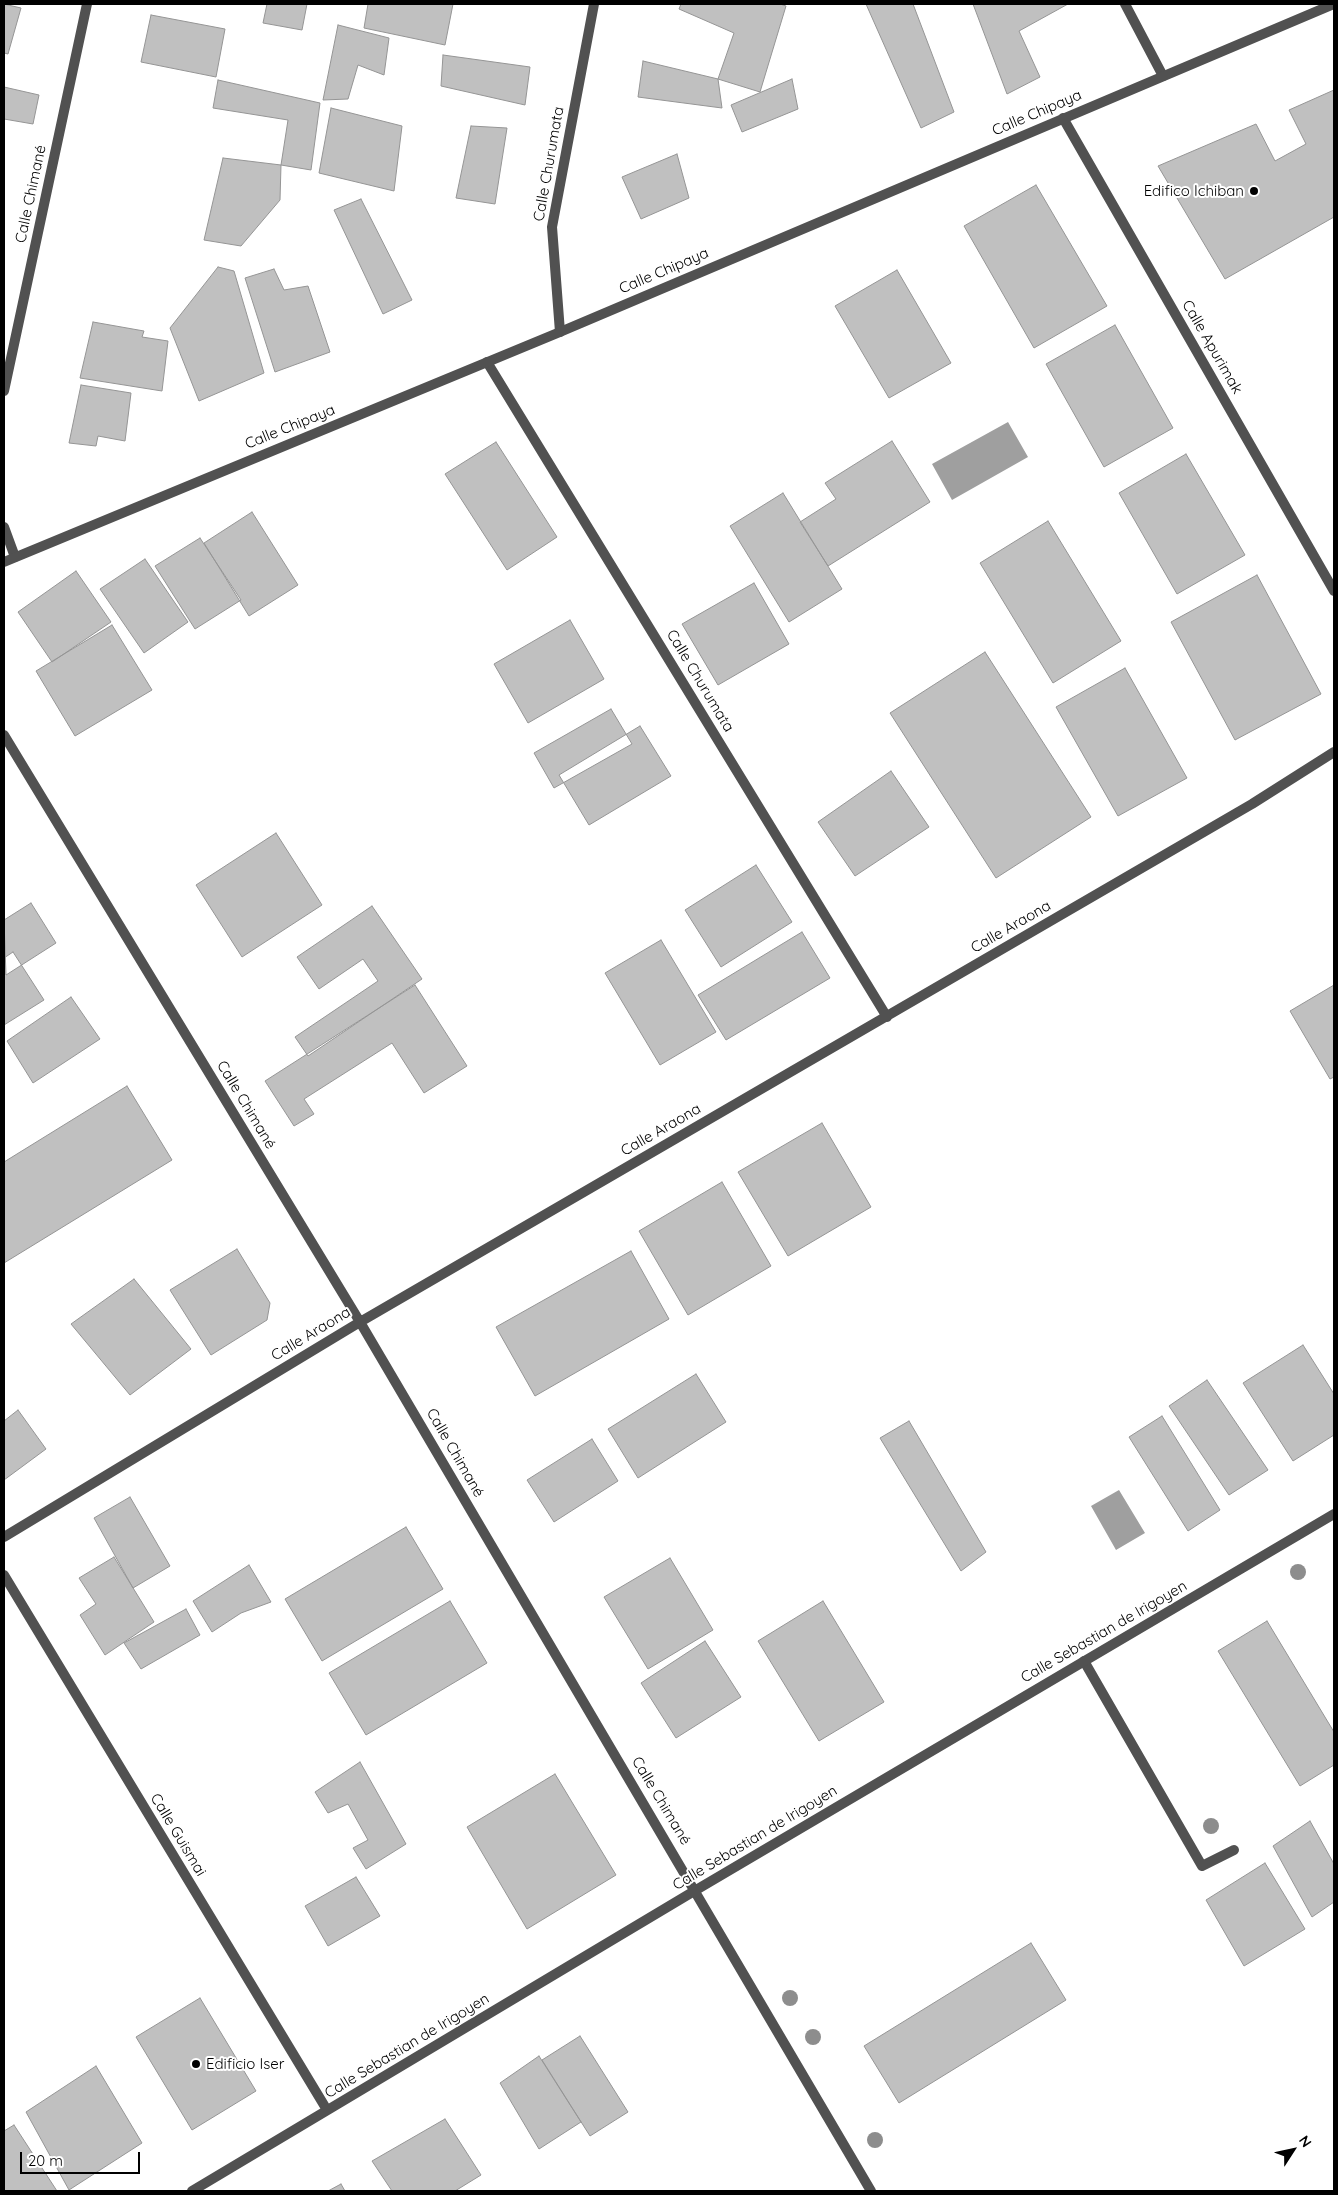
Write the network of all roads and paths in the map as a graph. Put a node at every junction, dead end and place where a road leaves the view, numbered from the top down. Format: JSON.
{"nodes":[{"id":1,"x":87,"y":4,"type":"edge"},
{"id":2,"x":594,"y":4,"type":"edge"},
{"id":3,"x":1125,"y":4,"type":"edge"},
{"id":4,"x":1334,"y":4,"type":"edge"},
{"id":5,"x":1163,"y":76,"type":"junction"},
{"id":6,"x":1063,"y":118,"type":"junction"},
{"id":7,"x":560,"y":332,"type":"junction"},
{"id":8,"x":487,"y":362,"type":"junction"},
{"id":9,"x":4,"y":391,"type":"edge"},
{"id":10,"x":4,"y":527,"type":"edge"},
{"id":11,"x":15,"y":557,"type":"junction"},
{"id":12,"x":4,"y":562,"type":"edge"},
{"id":13,"x":1334,"y":591,"type":"edge"},
{"id":14,"x":4,"y":735,"type":"edge"},
{"id":15,"x":1334,"y":752,"type":"edge"},
{"id":16,"x":887,"y":1016,"type":"junction"},
{"id":17,"x":360,"y":1322,"type":"junction"},
{"id":18,"x":1334,"y":1514,"type":"edge"},
{"id":19,"x":4,"y":1537,"type":"edge"},
{"id":20,"x":4,"y":1575,"type":"edge"},
{"id":21,"x":1084,"y":1661,"type":"junction"},
{"id":22,"x":1234,"y":1850,"type":"dead end"},
{"id":23,"x":696,"y":1890,"type":"junction"},
{"id":24,"x":328,"y":2110,"type":"junction"},
{"id":25,"x":192,"y":2191,"type":"edge"},
{"id":26,"x":871,"y":2191,"type":"edge"}],
"edges":[{"from":1,"to":9,"type":"street","name":"Calle Chimané"},
{"from":2,"to":7,"type":"street","name":"Calle Churumata"},
{"from":3,"to":5,"type":"street"},
{"from":4,"to":5,"type":"street","name":"Calle Chipaya"},
{"from":5,"to":6,"type":"street","name":"Calle Chipaya"},
{"from":6,"to":7,"type":"street","name":"Calle Chipaya"},
{"from":6,"to":13,"type":"street","name":"Calle Apurimak"},
{"from":7,"to":8,"type":"street","name":"Calle Chipaya"},
{"from":8,"to":11,"type":"street","name":"Calle Chipaya"},
{"from":8,"to":16,"type":"street","name":"Calle Churumata"},
{"from":10,"to":11,"type":"street"},
{"from":11,"to":12,"type":"street","name":"Calle Chipaya"},
{"from":14,"to":17,"type":"street","name":"Calle Chimané"},
{"from":15,"to":16,"type":"street","name":"Calle Araona"},
{"from":16,"to":17,"type":"street","name":"Calle Araona"},
{"from":17,"to":19,"type":"street","name":"Calle Araona"},
{"from":17,"to":23,"type":"street","name":"Calle Chimané"},
{"from":18,"to":21,"type":"street","name":"Calle Sebastian de Irigoyen"},
{"from":20,"to":24,"type":"street","name":"Calle Guismai"},
{"from":21,"to":22,"type":"street"},
{"from":21,"to":23,"type":"street","name":"Calle Sebastian de Irigoyen"},
{"from":23,"to":24,"type":"street","name":"Calle Sebastian de Irigoyen"},
{"from":23,"to":26,"type":"street","name":"Calle Chimané"},
{"from":24,"to":25,"type":"street","name":"Calle Sebastian de Irigoyen"}]}
